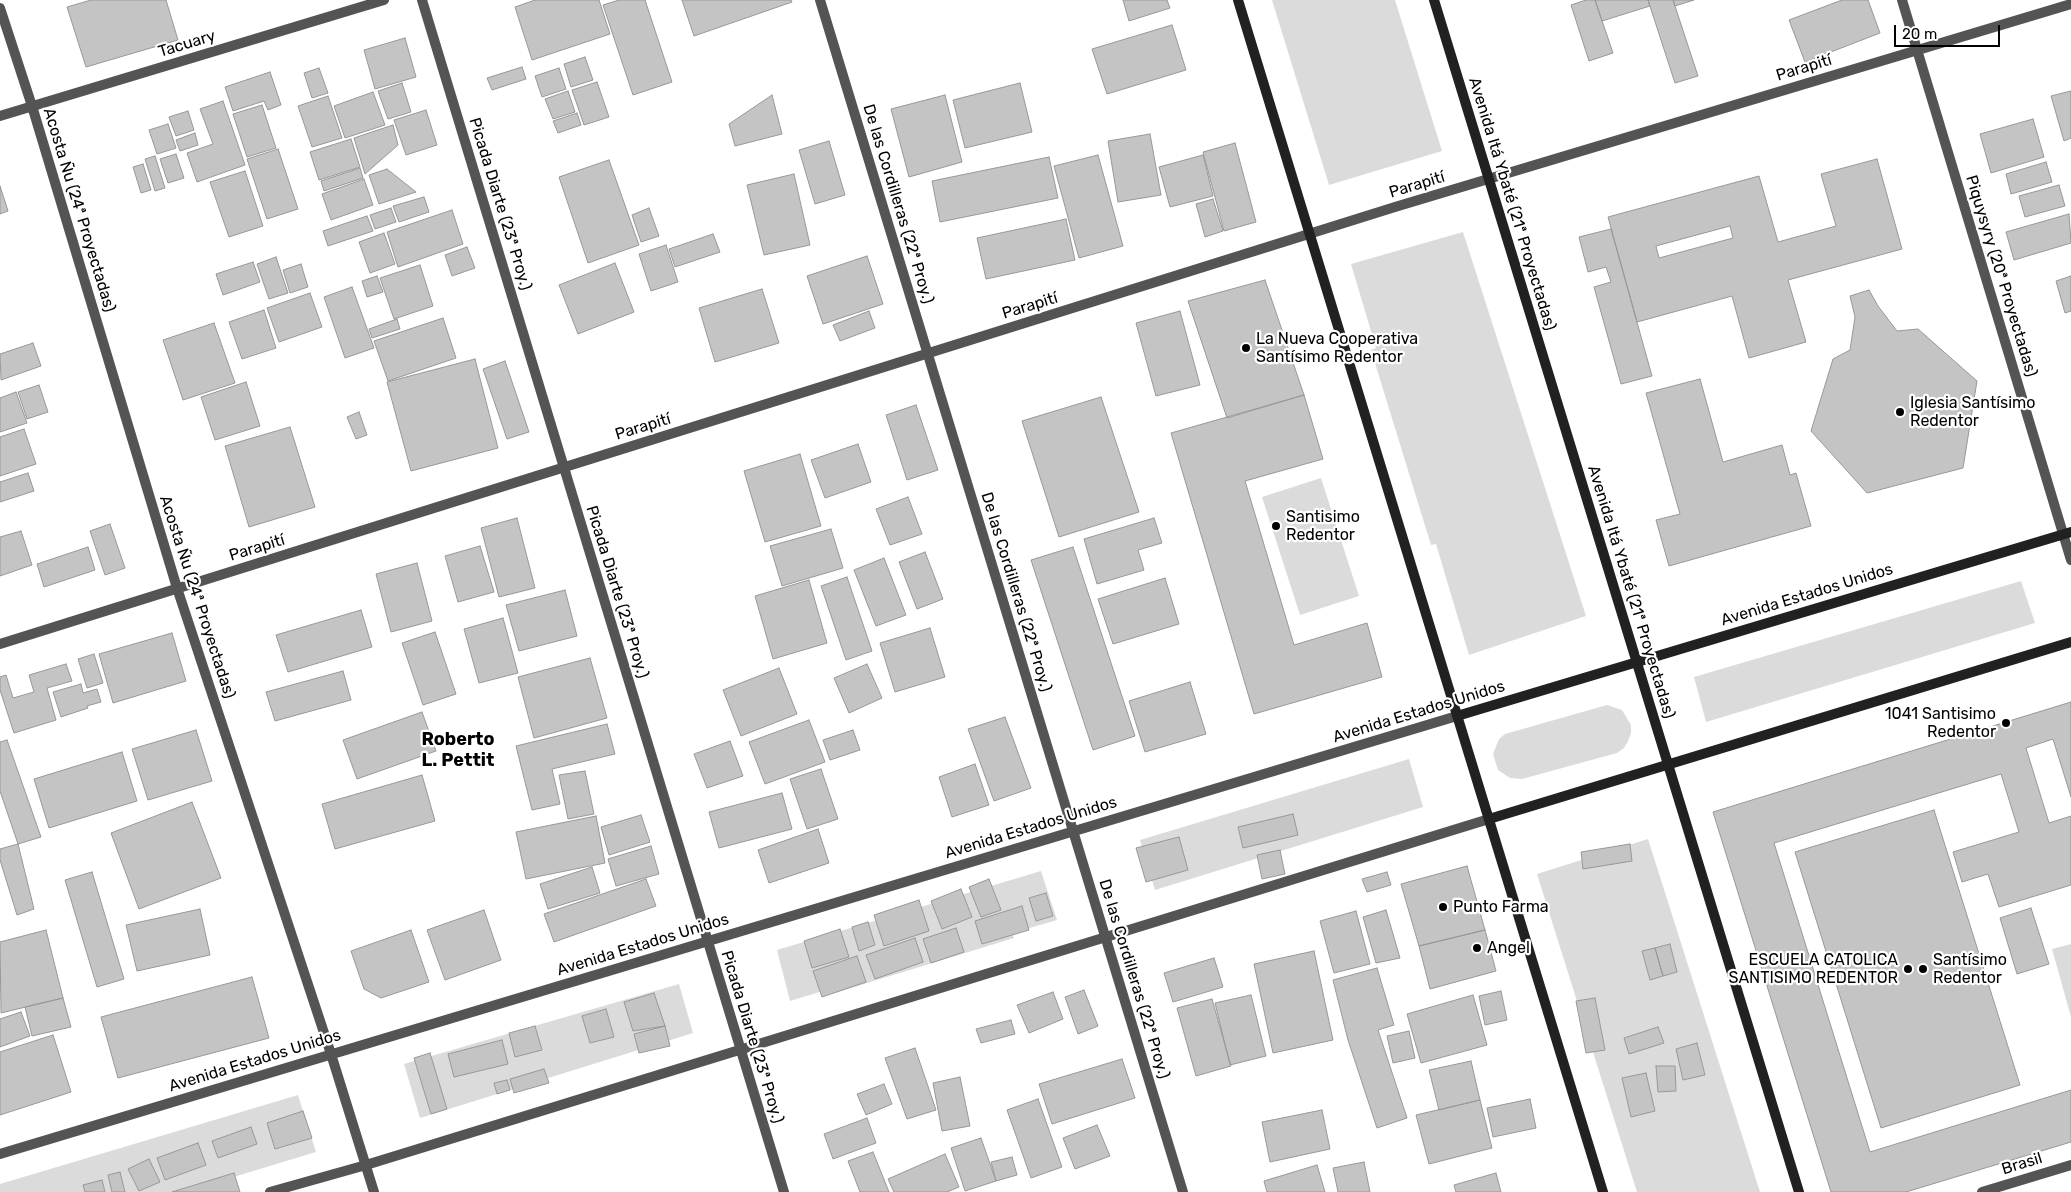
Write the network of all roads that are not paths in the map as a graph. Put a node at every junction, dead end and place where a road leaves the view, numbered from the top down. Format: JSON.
{"nodes":[{"id":1,"x":384,"y":0,"type":"edge"},
{"id":2,"x":422,"y":0,"type":"edge"},
{"id":3,"x":820,"y":0,"type":"edge"},
{"id":4,"x":1238,"y":0,"type":"edge"},
{"id":5,"x":1434,"y":0,"type":"edge"},
{"id":6,"x":1902,"y":0,"type":"edge"},
{"id":7,"x":2071,"y":4,"type":"edge"},
{"id":8,"x":0,"y":8,"type":"edge"},
{"id":9,"x":1917,"y":50,"type":"junction"},
{"id":10,"x":32,"y":106,"type":"junction"},
{"id":11,"x":0,"y":116,"type":"edge"},
{"id":12,"x":1489,"y":179,"type":"junction"},
{"id":13,"x":1310,"y":234,"type":"junction"},
{"id":14,"x":928,"y":354,"type":"junction"},
{"id":15,"x":564,"y":467,"type":"junction"},
{"id":16,"x":2067,"y":533,"type":"edge"},
{"id":17,"x":2071,"y":560,"type":"edge"},
{"id":18,"x":177,"y":588,"type":"junction"},
{"id":19,"x":2071,"y":642,"type":"edge"},
{"id":20,"x":0,"y":644,"type":"edge"},
{"id":21,"x":1636,"y":662,"type":"junction"},
{"id":22,"x":1457,"y":716,"type":"junction"},
{"id":23,"x":1668,"y":764,"type":"junction"},
{"id":24,"x":1489,"y":819,"type":"junction"},
{"id":25,"x":1073,"y":832,"type":"junction"},
{"id":26,"x":1105,"y":937,"type":"junction"},
{"id":27,"x":708,"y":941,"type":"junction"},
{"id":28,"x":740,"y":1049,"type":"junction"},
{"id":29,"x":331,"y":1054,"type":"junction"},
{"id":30,"x":0,"y":1154,"type":"edge"},
{"id":31,"x":366,"y":1165,"type":"junction"},
{"id":32,"x":2071,"y":1165,"type":"edge"},
{"id":33,"x":270,"y":1192,"type":"edge"},
{"id":34,"x":374,"y":1192,"type":"edge"},
{"id":35,"x":784,"y":1192,"type":"edge"},
{"id":36,"x":1183,"y":1192,"type":"edge"},
{"id":37,"x":1603,"y":1192,"type":"edge"},
{"id":38,"x":1799,"y":1192,"type":"edge"},
{"id":39,"x":1982,"y":1192,"type":"edge"}],
"edges":[{"from":1,"to":10,"type":"street","name":"Tacuary"},
{"from":2,"to":15,"type":"street","name":"Picada Diarte (23ª Proy.)"},
{"from":3,"to":14,"type":"street","name":"De las Cordilleras (22ª Proy.)"},
{"from":4,"to":13,"type":"main road"},
{"from":5,"to":12,"type":"main road","name":"Avenida Itá Ybaté (21ª Proyectadas)"},
{"from":6,"to":9,"type":"street","name":"Piquysyry (20ª Proyectadas)"},
{"from":7,"to":9,"type":"street","name":"Parapití"},
{"from":8,"to":10,"type":"street","name":"Acosta Ñu (24ª Proyectadas)"},
{"from":9,"to":12,"type":"street","name":"Parapití"},
{"from":9,"to":16,"type":"street","name":"Piquysyry (20ª Proyectadas)"},
{"from":10,"to":11,"type":"street","name":"Tacuary"},
{"from":10,"to":18,"type":"street","name":"Acosta Ñu (24ª Proyectadas)"},
{"from":12,"to":13,"type":"street","name":"Parapití"},
{"from":12,"to":21,"type":"main road","name":"Avenida Itá Ybaté (21ª Proyectadas)"},
{"from":13,"to":14,"type":"street","name":"Parapití"},
{"from":13,"to":22,"type":"main road"},
{"from":14,"to":15,"type":"street","name":"Parapití"},
{"from":14,"to":25,"type":"street","name":"De las Cordilleras (22ª Proy.)"},
{"from":15,"to":18,"type":"street","name":"Parapití"},
{"from":15,"to":27,"type":"street","name":"Picada Diarte (23ª Proy.)"},
{"from":16,"to":17,"type":"street","name":"Piquysyry (20ª Proyectadas)"},
{"from":16,"to":21,"type":"main road","name":"Avenida Estados Unidos"},
{"from":18,"to":20,"type":"street","name":"Parapití"},
{"from":18,"to":29,"type":"street","name":"Acosta Ñu (24ª Proyectadas)"},
{"from":19,"to":23,"type":"main road"},
{"from":21,"to":22,"type":"main road","name":"Avenida Estados Unidos"},
{"from":21,"to":23,"type":"main road","name":"Avenida Itá Ybaté (21ª Proyectadas)"},
{"from":22,"to":24,"type":"main road"},
{"from":22,"to":25,"type":"street","name":"Avenida Estados Unidos"},
{"from":23,"to":24,"type":"main road"},
{"from":23,"to":38,"type":"main road","name":"Avenida Itá Ybaté (21ª Proyectadas)"},
{"from":24,"to":26,"type":"street"},
{"from":24,"to":37,"type":"main road"},
{"from":25,"to":26,"type":"street","name":"De las Cordilleras (22ª Proy.)"},
{"from":25,"to":27,"type":"street","name":"Avenida Estados Unidos"},
{"from":26,"to":28,"type":"street"},
{"from":26,"to":36,"type":"street","name":"De las Cordilleras (22ª Proy.)"},
{"from":27,"to":28,"type":"street","name":"Picada Diarte (23ª Proy.)"},
{"from":27,"to":29,"type":"street","name":"Avenida Estados Unidos"},
{"from":28,"to":31,"type":"street"},
{"from":28,"to":35,"type":"street","name":"Picada Diarte (23ª Proy.)"},
{"from":29,"to":30,"type":"street","name":"Avenida Estados Unidos"},
{"from":29,"to":31,"type":"street","name":"Acosta Ñu (24ª Proyectadas)"},
{"from":31,"to":33,"type":"street"},
{"from":31,"to":34,"type":"street","name":"Acosta Ñu (24ª Proyectadas)"},
{"from":32,"to":39,"type":"street","name":"Brasil"}]}
